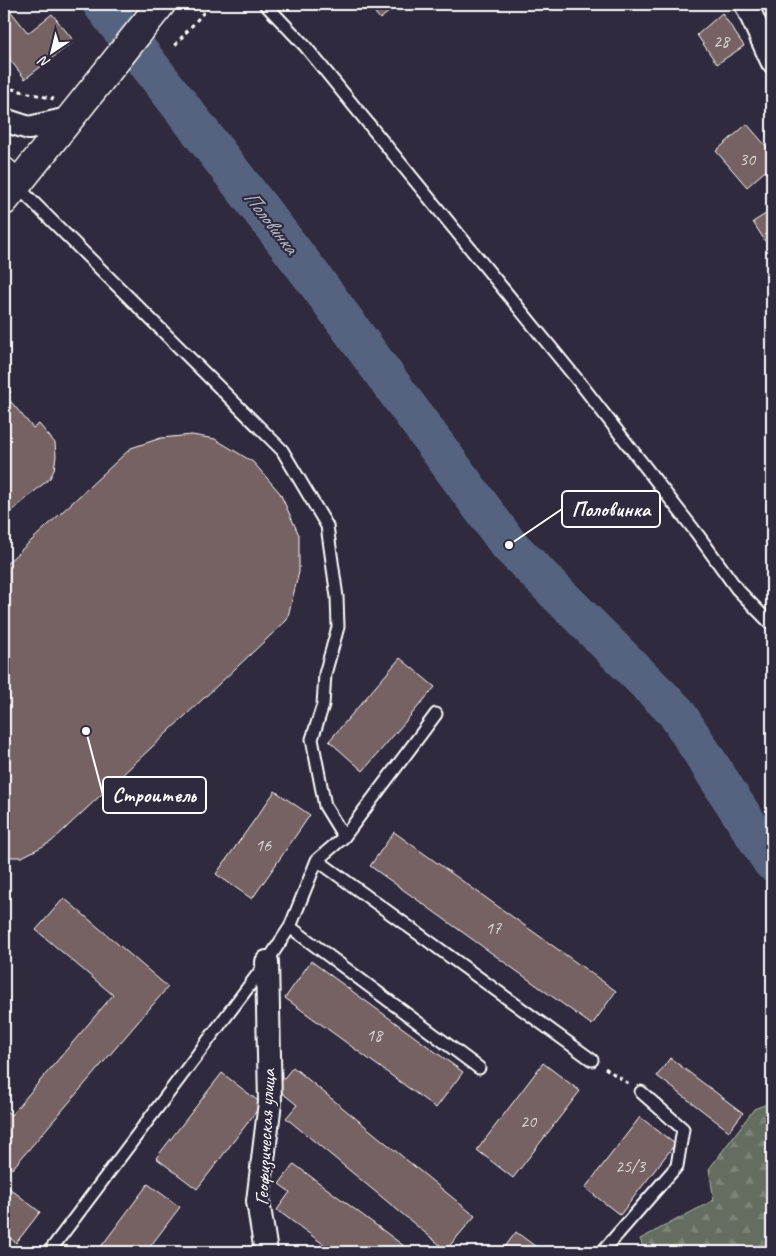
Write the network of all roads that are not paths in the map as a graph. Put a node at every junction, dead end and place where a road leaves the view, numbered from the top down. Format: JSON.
{"nodes":[{"id":1,"x":265,"y":4,"type":"edge"},
{"id":2,"x":746,"y":4,"type":"edge"},
{"id":3,"x":156,"y":9,"type":"edge"},
{"id":4,"x":772,"y":61,"type":"edge"},
{"id":5,"x":68,"y":108,"type":"junction"},
{"id":6,"x":4,"y":120,"type":"edge"},
{"id":7,"x":8,"y":186,"type":"edge"},
{"id":8,"x":772,"y":623,"type":"edge"},
{"id":9,"x":436,"y":714,"type":"dead end"},
{"id":10,"x":344,"y":837,"type":"junction"},
{"id":11,"x":317,"y":860,"type":"junction"},
{"id":12,"x":290,"y":927,"type":"junction"},
{"id":13,"x":267,"y":962,"type":"junction"},
{"id":14,"x":592,"y":1060,"type":"road end"},
{"id":15,"x":479,"y":1068,"type":"dead end"},
{"id":16,"x":641,"y":1092,"type":"road end"},
{"id":17,"x":49,"y":1252,"type":"edge"},
{"id":18,"x":266,"y":1252,"type":"edge"},
{"id":19,"x":602,"y":1252,"type":"edge"}],
"edges":[{"from":1,"to":8,"type":"lane"},
{"from":2,"to":4,"type":"street"},
{"from":3,"to":5,"type":"street"},
{"from":5,"to":6,"type":"street"},
{"from":5,"to":7,"type":"street"},
{"from":7,"to":10,"type":"lane"},
{"from":9,"to":10,"type":"lane"},
{"from":10,"to":11,"type":"lane"},
{"from":11,"to":12,"type":"lane"},
{"from":11,"to":14,"type":"lane"},
{"from":12,"to":13,"type":"lane"},
{"from":12,"to":15,"type":"lane"},
{"from":13,"to":17,"type":"lane"},
{"from":13,"to":18,"type":"street","name":"Геофизическая улица"},
{"from":16,"to":19,"type":"lane"}]}
